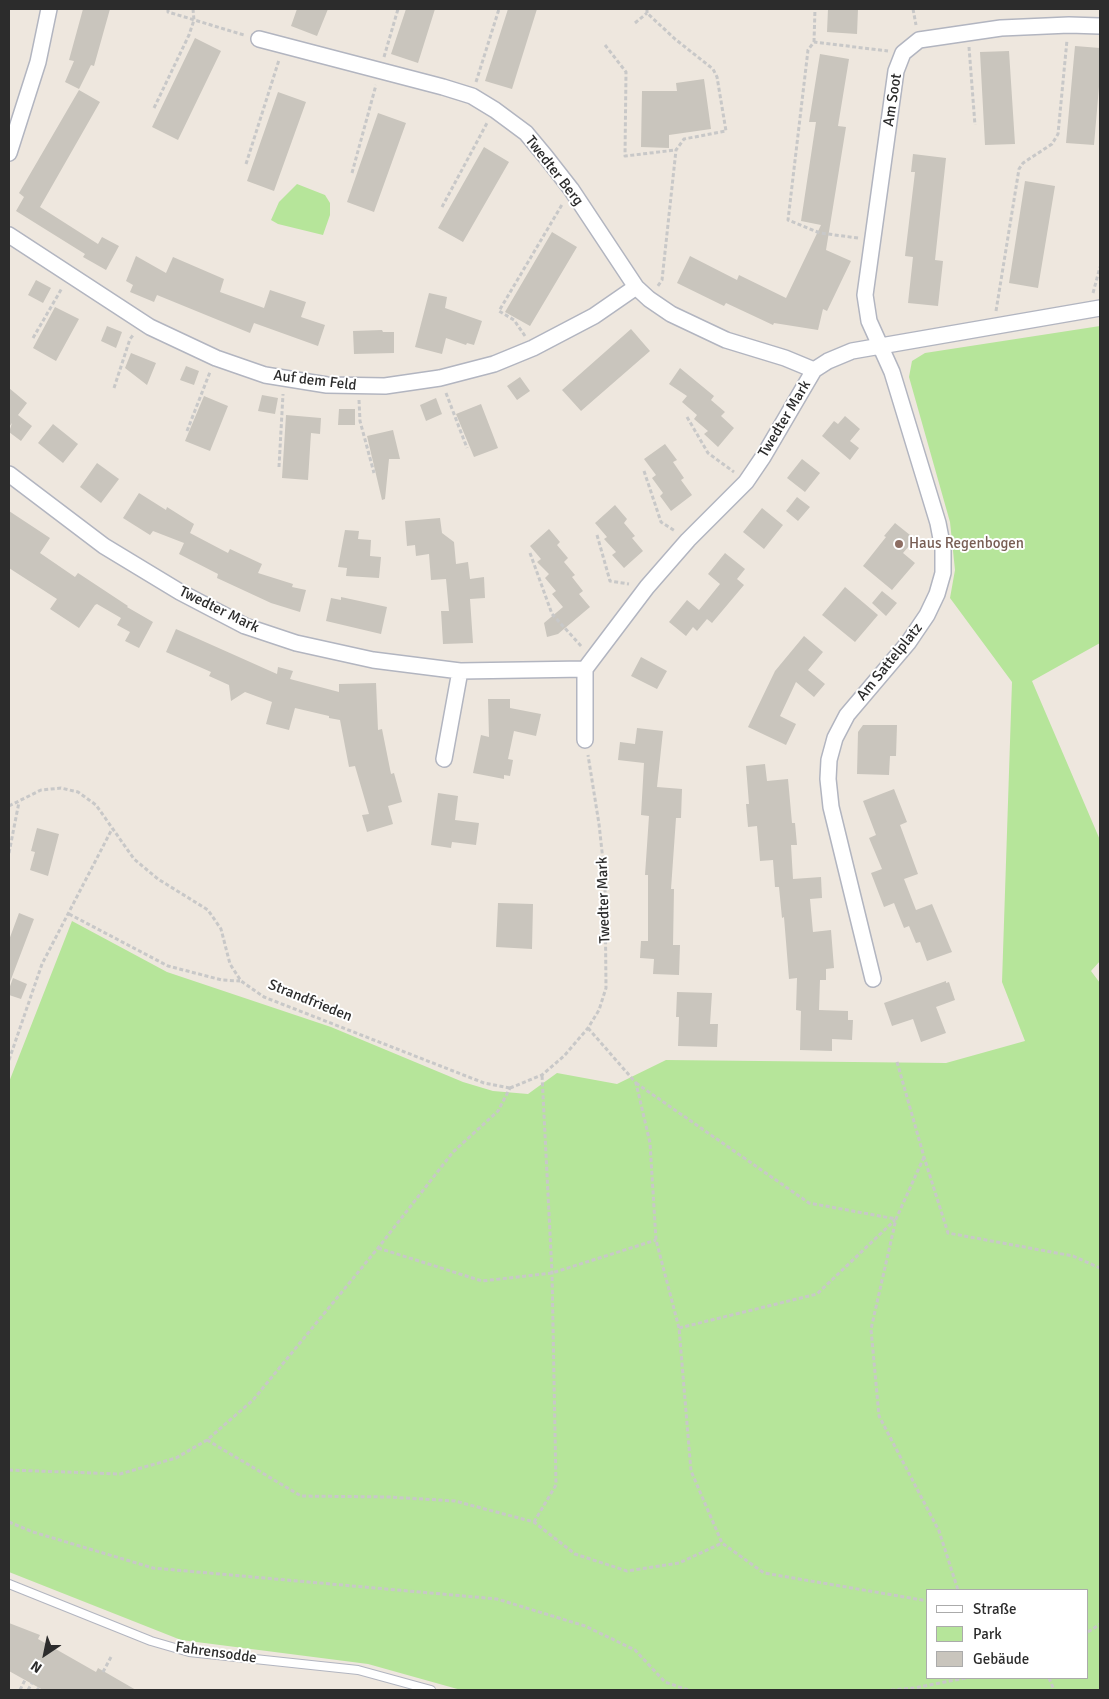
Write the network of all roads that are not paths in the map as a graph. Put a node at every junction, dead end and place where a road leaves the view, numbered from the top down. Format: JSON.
{"nodes":[{"id":1,"x":49,"y":9,"type":"edge"},
{"id":2,"x":1100,"y":26,"type":"edge"},
{"id":3,"x":259,"y":39,"type":"road end"},
{"id":4,"x":9,"y":153,"type":"edge"},
{"id":5,"x":9,"y":235,"type":"edge"},
{"id":6,"x":636,"y":287,"type":"junction"},
{"id":7,"x":1094,"y":309,"type":"edge"},
{"id":8,"x":881,"y":346,"type":"junction"},
{"id":9,"x":814,"y":370,"type":"junction"},
{"id":10,"x":9,"y":474,"type":"edge"},
{"id":11,"x":585,"y":669,"type":"junction"},
{"id":12,"x":460,"y":671,"type":"junction"},
{"id":13,"x":585,"y":740,"type":"road end"},
{"id":14,"x":444,"y":759,"type":"dead end"},
{"id":15,"x":873,"y":979,"type":"dead end"},
{"id":16,"x":9,"y":1584,"type":"edge"},
{"id":17,"x":431,"y":1690,"type":"edge"}],
"edges":[{"from":1,"to":4,"type":"street"},
{"from":2,"to":8,"type":"street","name":"Am Soot"},
{"from":3,"to":6,"type":"street","name":"Twedter Berg"},
{"from":5,"to":6,"type":"street","name":"Auf dem Feld"},
{"from":6,"to":9,"type":"street","name":"Twedter Berg"},
{"from":7,"to":8,"type":"street","name":"Twedter Mark"},
{"from":8,"to":9,"type":"street","name":"Twedter Mark"},
{"from":8,"to":15,"type":"street","name":"Am Sattelplatz"},
{"from":9,"to":11,"type":"street","name":"Twedter Mark"},
{"from":10,"to":12,"type":"street","name":"Twedter Mark"},
{"from":11,"to":12,"type":"street","name":"Twedter Mark"},
{"from":11,"to":13,"type":"street"},
{"from":12,"to":14,"type":"street"},
{"from":16,"to":17,"type":"lane","name":"Fahrensodde"}]}
